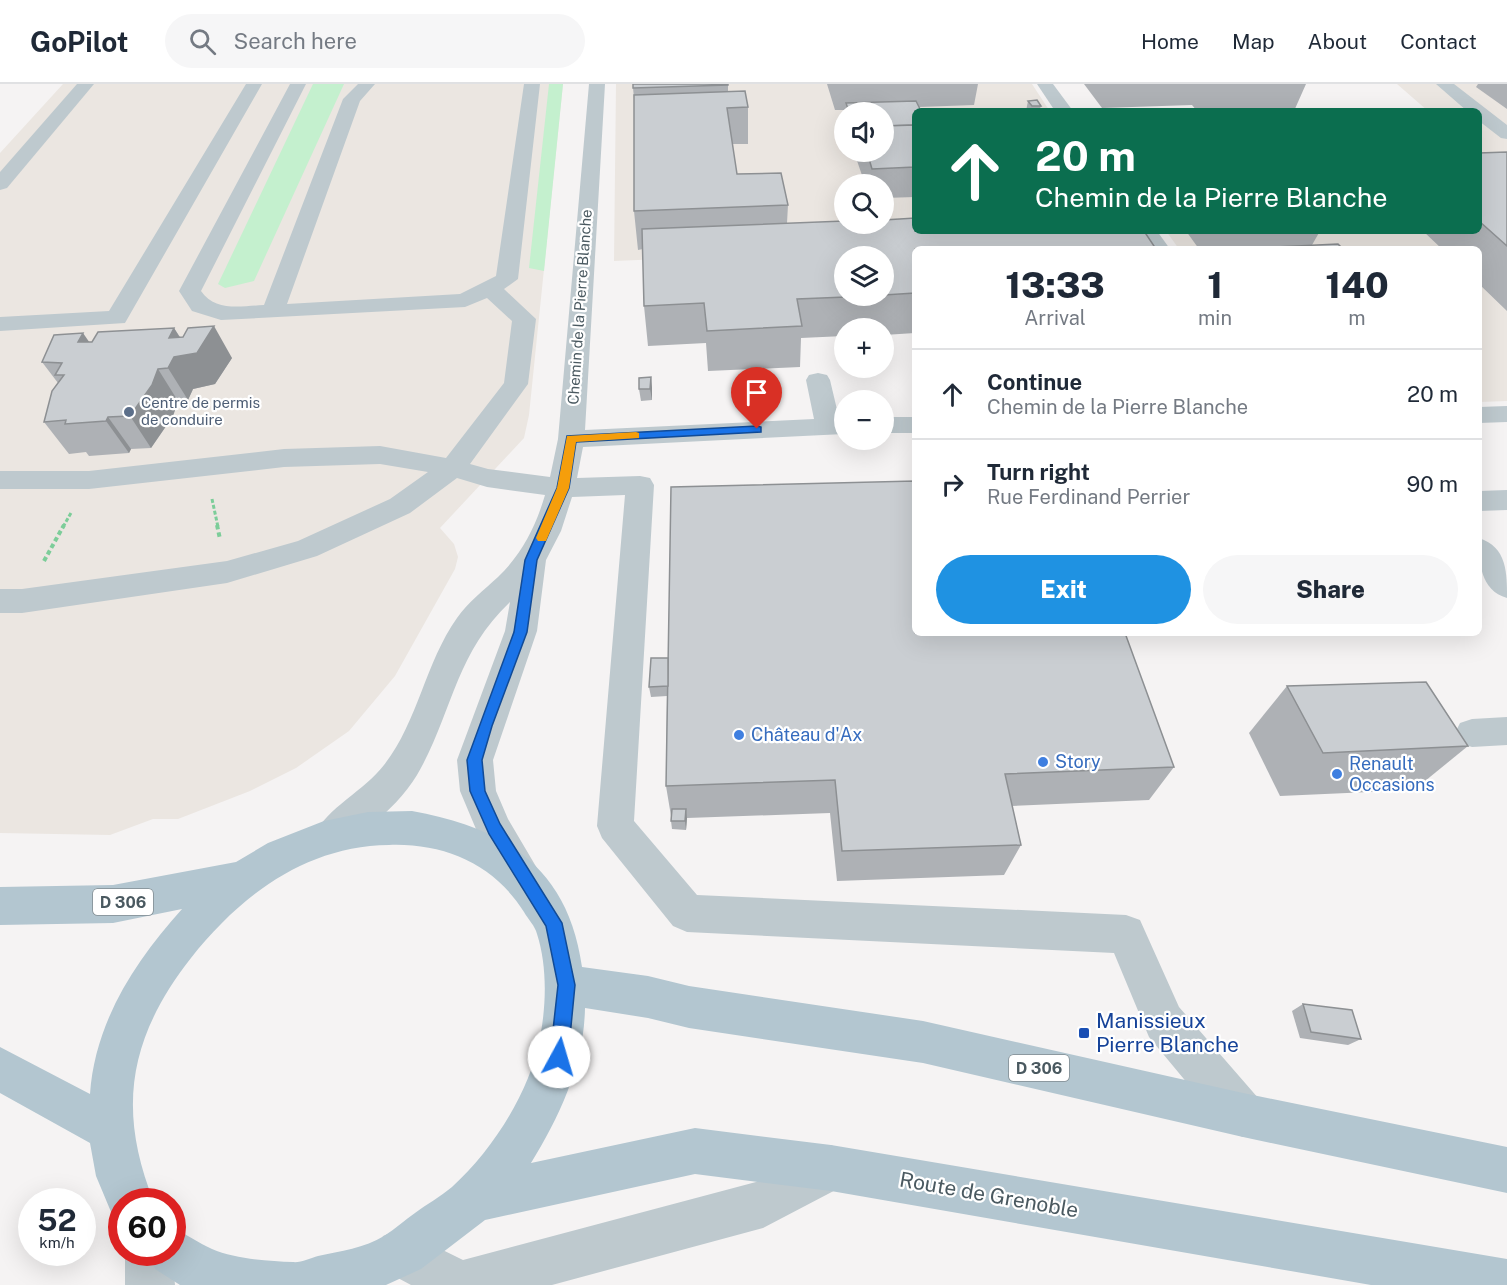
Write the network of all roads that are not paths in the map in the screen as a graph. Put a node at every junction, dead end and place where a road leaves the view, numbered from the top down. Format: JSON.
{"nodes":[{"id":1,"x":86,"y":84,"type":"edge"},
{"id":2,"x":254,"y":84,"type":"edge"},
{"id":3,"x":298,"y":84,"type":"edge"},
{"id":4,"x":367,"y":84,"type":"edge"},
{"id":5,"x":532,"y":84,"type":"edge"},
{"id":6,"x":597,"y":84,"type":"edge"},
{"id":7,"x":1045,"y":84,"type":"edge"},
{"id":8,"x":1444,"y":84,"type":"edge"},
{"id":9,"x":1062,"y":108,"type":"edge"},
{"id":10,"x":1474,"y":108,"type":"edge"},
{"id":11,"x":1482,"y":114,"type":"edge"},
{"id":12,"x":1507,"y":134,"type":"edge"},
{"id":13,"x":0,"y":184,"type":"edge"},
{"id":14,"x":489,"y":288,"type":"junction"},
{"id":15,"x":273,"y":312,"type":"junction"},
{"id":16,"x":0,"y":324,"type":"edge"},
{"id":17,"x":818,"y":380,"type":"dead end"},
{"id":18,"x":1507,"y":414,"type":"edge"},
{"id":19,"x":1482,"y":415,"type":"edge"},
{"id":20,"x":834,"y":421,"type":"edge"},
{"id":21,"x":894,"y":425,"type":"edge"},
{"id":22,"x":912,"y":425,"type":"edge"},
{"id":23,"x":834,"y":426,"type":"edge"},
{"id":24,"x":571,"y":439,"type":"junction"},
{"id":25,"x":453,"y":468,"type":"junction"},
{"id":26,"x":0,"y":480,"type":"edge"},
{"id":27,"x":563,"y":488,"type":"junction"},
{"id":28,"x":1507,"y":500,"type":"edge"},
{"id":29,"x":1482,"y":501,"type":"edge"},
{"id":30,"x":1482,"y":553,"type":"edge"},
{"id":31,"x":531,"y":560,"type":"junction"},
{"id":32,"x":1507,"y":587,"type":"edge"},
{"id":33,"x":11,"y":601,"type":"edge"},
{"id":34,"x":1507,"y":731,"type":"edge"},
{"id":35,"x":1472,"y":733,"type":"dead end"},
{"id":36,"x":333,"y":835,"type":"junction"},
{"id":37,"x":522,"y":875,"type":"junction"},
{"id":38,"x":244,"y":878,"type":"junction"},
{"id":39,"x":0,"y":906,"type":"edge"},
{"id":40,"x":567,"y":985,"type":"junction"},
{"id":41,"x":0,"y":1069,"type":"edge"},
{"id":42,"x":1243,"y":1114,"type":"junction"},
{"id":43,"x":109,"y":1129,"type":"junction"},
{"id":44,"x":831,"y":1168,"type":"junction"},
{"id":45,"x":1507,"y":1170,"type":"edge"},
{"id":46,"x":123,"y":1188,"type":"edge"},
{"id":47,"x":473,"y":1199,"type":"junction"},
{"id":48,"x":186,"y":1263,"type":"edge"},
{"id":49,"x":149,"y":1266,"type":"edge"},
{"id":50,"x":370,"y":1270,"type":"edge"},
{"id":51,"x":1507,"y":1284,"type":"edge"},
{"id":52,"x":150,"y":1285,"type":"edge"},
{"id":53,"x":288,"y":1285,"type":"edge"},
{"id":54,"x":300,"y":1285,"type":"edge"}],
"edges":[{"from":1,"to":13,"type":"street"},
{"from":2,"to":16,"type":"street"},
{"from":3,"to":15,"type":"street"},
{"from":4,"to":15,"type":"street"},
{"from":5,"to":14,"type":"street"},
{"from":6,"to":24,"type":"street","name":"Chemin de la Pierre Blanche"},
{"from":7,"to":9,"type":"street"},
{"from":8,"to":10,"type":"street"},
{"from":11,"to":12,"type":"street"},
{"from":14,"to":15,"type":"street"},
{"from":14,"to":25,"type":"street"},
{"from":17,"to":20,"type":"street"},
{"from":18,"to":19,"type":"street"},
{"from":21,"to":22,"type":"street"},
{"from":23,"to":24,"type":"street"},
{"from":24,"to":27,"type":"street","name":"Chemin de la Pierre Blanche"},
{"from":25,"to":26,"type":"street"},
{"from":25,"to":27,"type":"street"},
{"from":25,"to":33,"type":"street"},
{"from":27,"to":31,"type":"street","name":"Chemin de la Pierre Blanche"},
{"from":27,"to":42,"type":"street"},
{"from":28,"to":29,"type":"street"},
{"from":30,"to":32,"type":"street"},
{"from":31,"to":36,"type":"street","name":"Chemin de la Pierre Blanche"},
{"from":31,"to":37,"type":"street","name":"Chemin de la Pierre Blanche"},
{"from":34,"to":35,"type":"street"},
{"from":36,"to":37,"type":"main road"},
{"from":36,"to":38,"type":"main road"},
{"from":37,"to":40,"type":"main road"},
{"from":38,"to":39,"type":"main road","number":"D 306"},
{"from":38,"to":43,"type":"main road"},
{"from":40,"to":42,"type":"main road","number":"D 306"},
{"from":40,"to":47,"type":"main road"},
{"from":41,"to":43,"type":"main road"},
{"from":42,"to":45,"type":"main road","number":"D 306"},
{"from":43,"to":46,"type":"main road"},
{"from":44,"to":47,"type":"main road","name":"Route de Grenoble"},
{"from":44,"to":50,"type":"street"},
{"from":44,"to":51,"type":"main road","name":"Route de Grenoble"},
{"from":47,"to":50,"type":"main road"},
{"from":48,"to":53,"type":"main road"},
{"from":49,"to":52,"type":"street"},
{"from":50,"to":54,"type":"main road"}]}
